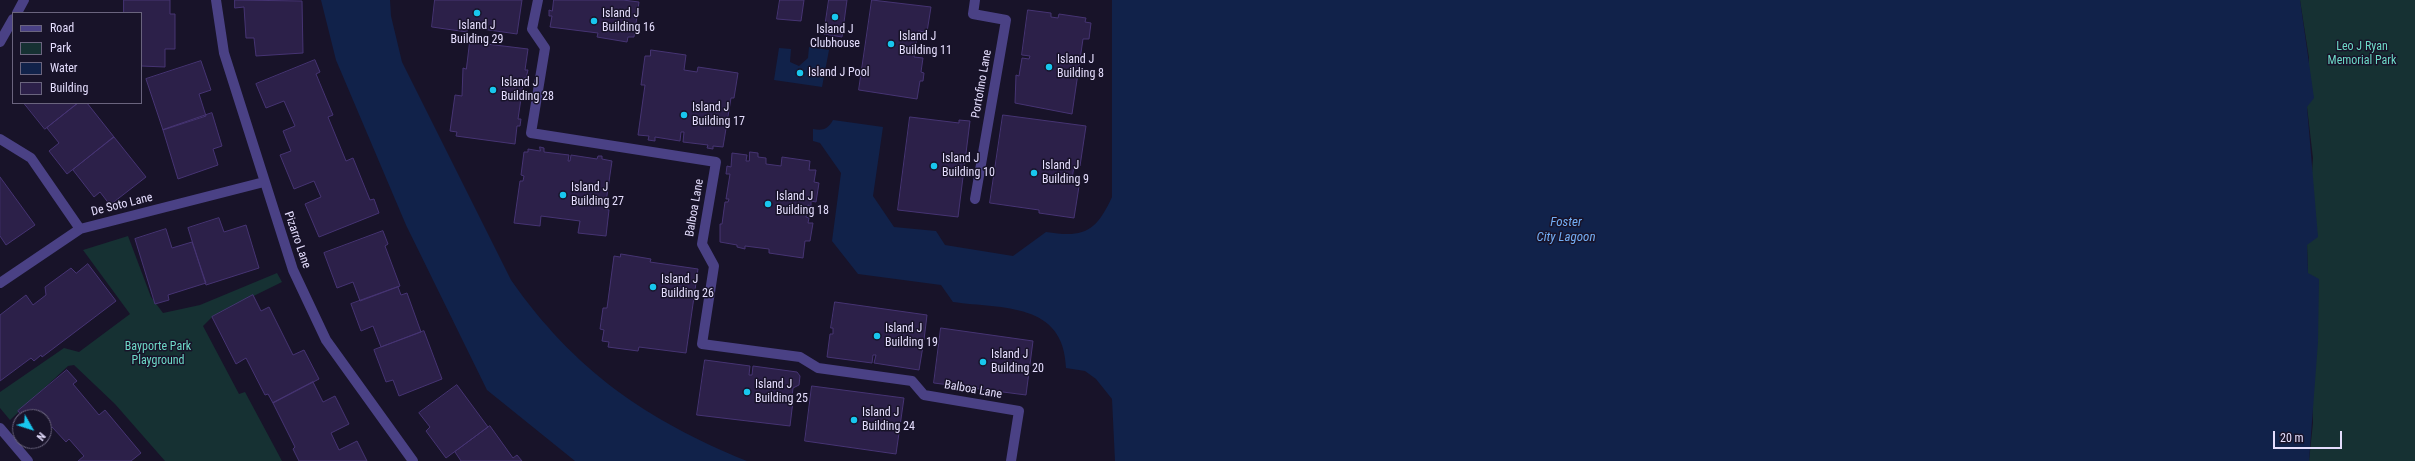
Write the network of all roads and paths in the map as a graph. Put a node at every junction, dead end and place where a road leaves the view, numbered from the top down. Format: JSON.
{"nodes":[{"id":1,"x":24,"y":0,"type":"edge"},
{"id":2,"x":216,"y":0,"type":"edge"},
{"id":3,"x":538,"y":0,"type":"edge"},
{"id":4,"x":975,"y":0,"type":"edge"},
{"id":5,"x":18,"y":12,"type":"edge"},
{"id":6,"x":12,"y":21,"type":"edge"},
{"id":7,"x":0,"y":42,"type":"edge"},
{"id":8,"x":0,"y":139,"type":"edge"},
{"id":9,"x":264,"y":182,"type":"junction"},
{"id":10,"x":975,"y":199,"type":"dead end"},
{"id":11,"x":80,"y":229,"type":"junction"},
{"id":12,"x":0,"y":283,"type":"edge"},
{"id":13,"x":0,"y":428,"type":"edge"},
{"id":14,"x":28,"y":461,"type":"edge"},
{"id":15,"x":413,"y":461,"type":"edge"},
{"id":16,"x":1012,"y":461,"type":"edge"}],
"edges":[{"from":1,"to":5,"type":"street"},
{"from":2,"to":9,"type":"street","name":"Pizarro Lane"},
{"from":3,"to":16,"type":"street","name":"Balboa Lane"},
{"from":4,"to":10,"type":"street","name":"Portofino Lane"},
{"from":6,"to":7,"type":"street"},
{"from":8,"to":11,"type":"street"},
{"from":9,"to":11,"type":"street","name":"De Soto Lane"},
{"from":9,"to":15,"type":"street","name":"Pizarro Lane"},
{"from":11,"to":12,"type":"street","name":"De Soto Lane"},
{"from":13,"to":14,"type":"street"}]}
